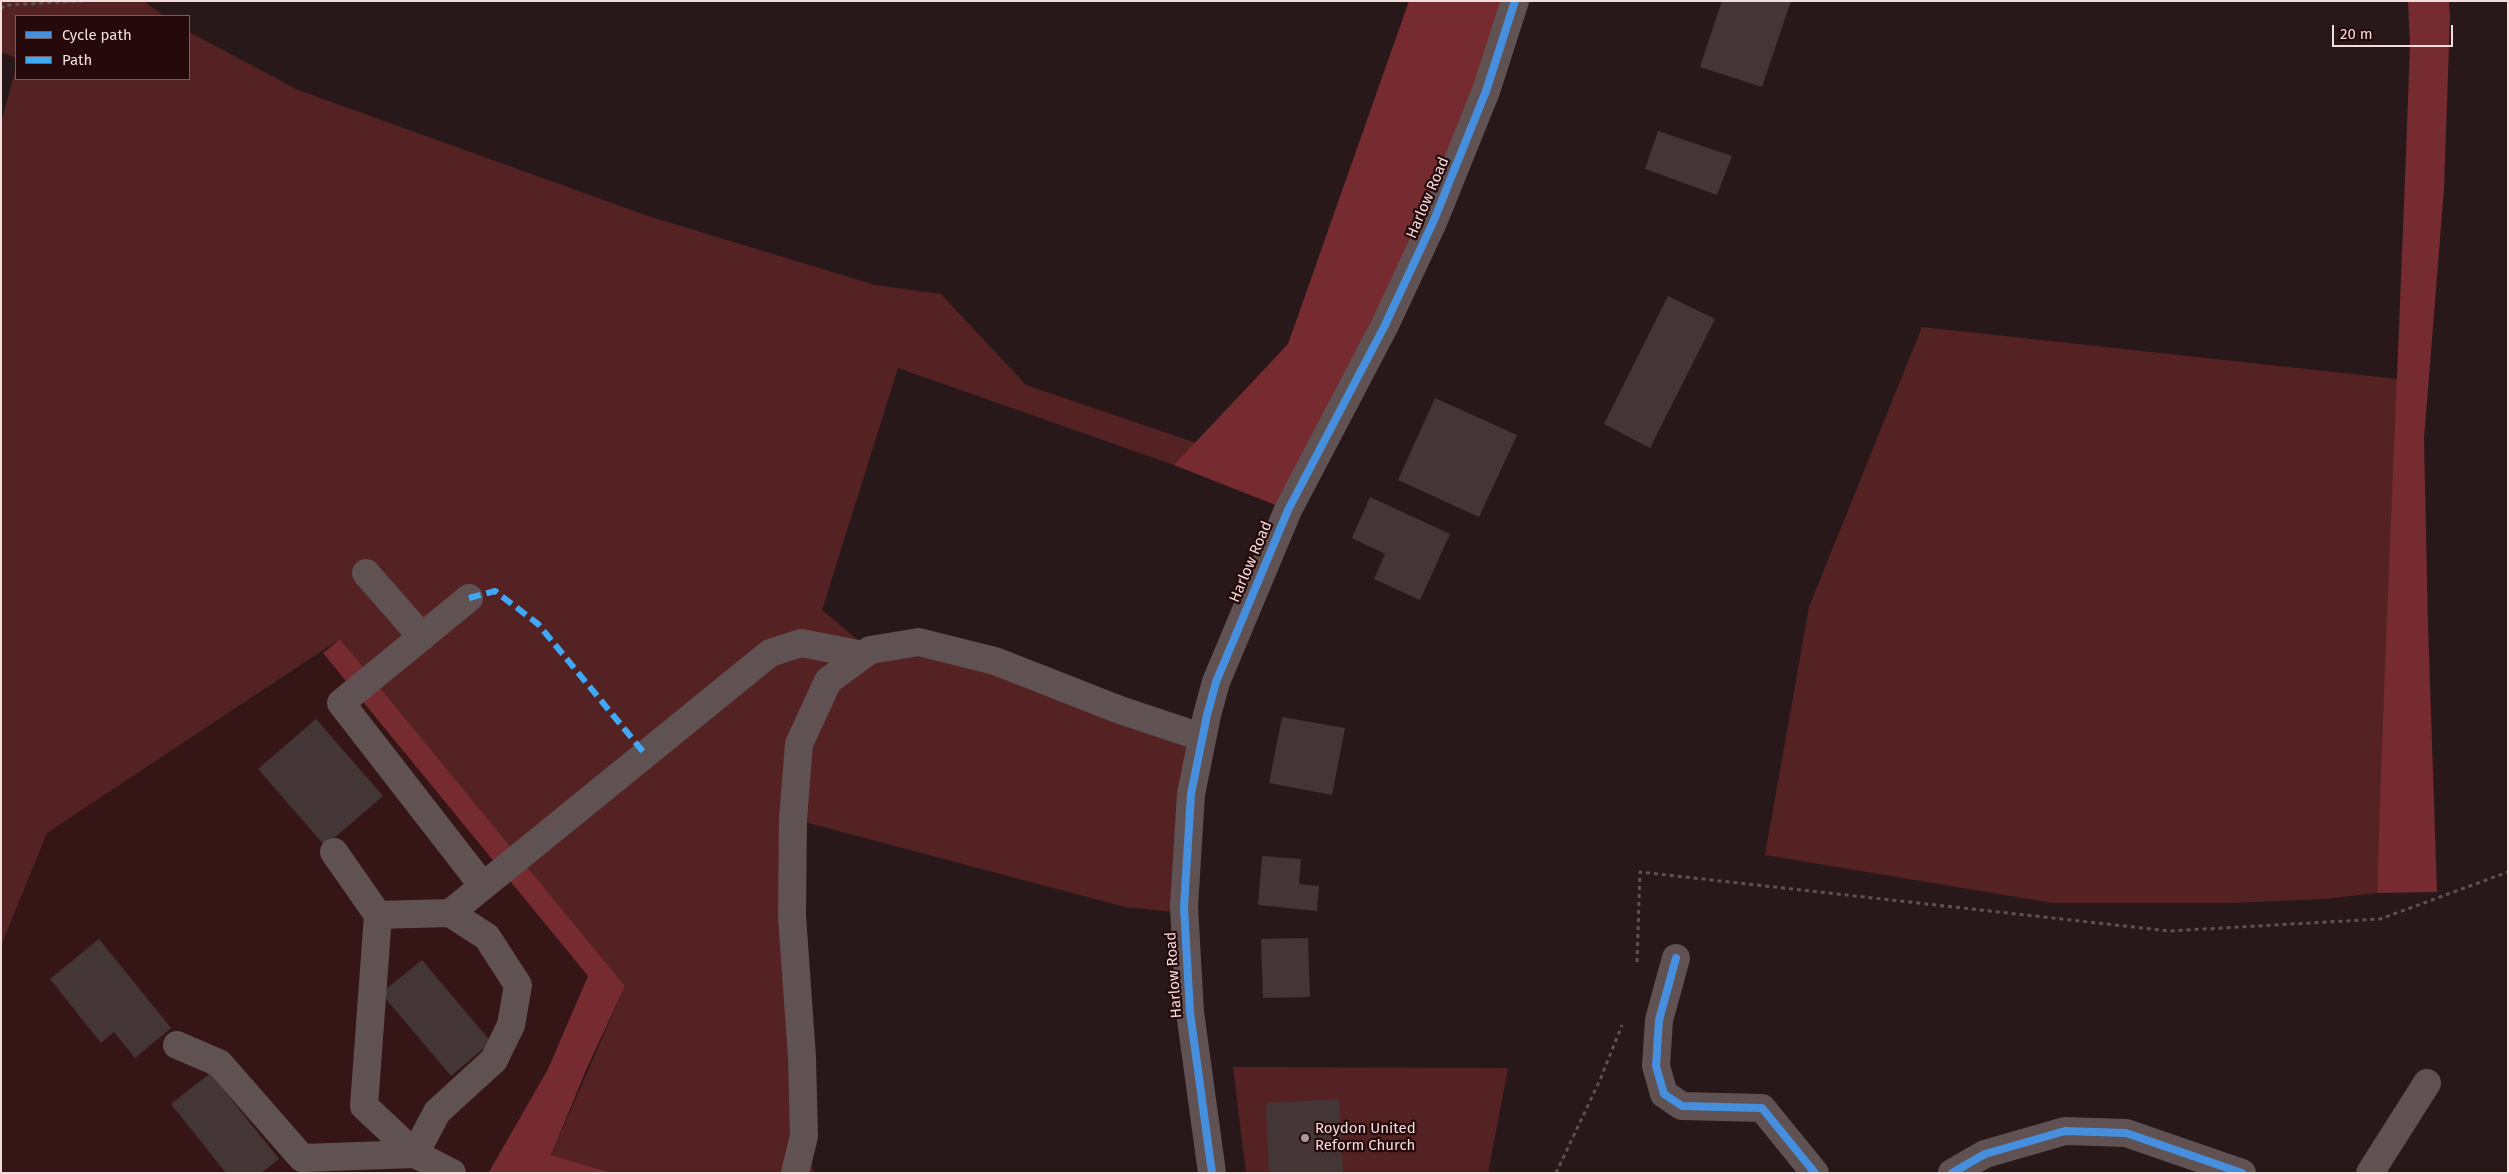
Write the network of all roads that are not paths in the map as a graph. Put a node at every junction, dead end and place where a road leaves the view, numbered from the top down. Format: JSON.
{"nodes":[{"id":1,"x":1515,"y":1,"type":"edge"},
{"id":2,"x":366,"y":573,"type":"dead end"},
{"id":3,"x":469,"y":598,"type":"dead end"},
{"id":4,"x":422,"y":637,"type":"junction"},
{"id":5,"x":863,"y":655,"type":"junction"},
{"id":6,"x":1201,"y":737,"type":"junction"},
{"id":7,"x":334,"y":852,"type":"dead end"},
{"id":8,"x":483,"y":886,"type":"junction"},
{"id":9,"x":450,"y":913,"type":"junction"},
{"id":10,"x":378,"y":915,"type":"junction"},
{"id":11,"x":1676,"y":958,"type":"dead end"},
{"id":12,"x":177,"y":1045,"type":"dead end"},
{"id":13,"x":2428,"y":1082,"type":"dead end"},
{"id":14,"x":415,"y":1154,"type":"junction"},
{"id":15,"x":452,"y":1173,"type":"edge"},
{"id":16,"x":795,"y":1173,"type":"edge"},
{"id":17,"x":1212,"y":1173,"type":"edge"},
{"id":18,"x":1816,"y":1173,"type":"edge"},
{"id":19,"x":1952,"y":1173,"type":"edge"},
{"id":20,"x":2242,"y":1173,"type":"edge"},
{"id":21,"x":2370,"y":1173,"type":"edge"}],
"edges":[{"from":1,"to":6,"type":"street","name":"Harlow Road"},
{"from":2,"to":4,"type":"street"},
{"from":3,"to":4,"type":"street"},
{"from":4,"to":8,"type":"street"},
{"from":5,"to":6,"type":"street"},
{"from":5,"to":8,"type":"street"},
{"from":5,"to":16,"type":"street"},
{"from":6,"to":17,"type":"street","name":"Harlow Road"},
{"from":7,"to":10,"type":"street"},
{"from":8,"to":9,"type":"street"},
{"from":9,"to":10,"type":"street"},
{"from":9,"to":14,"type":"street"},
{"from":10,"to":14,"type":"street"},
{"from":11,"to":18,"type":"street"},
{"from":12,"to":14,"type":"street"},
{"from":13,"to":21,"type":"street"},
{"from":14,"to":15,"type":"street"},
{"from":19,"to":20,"type":"street"}]}
